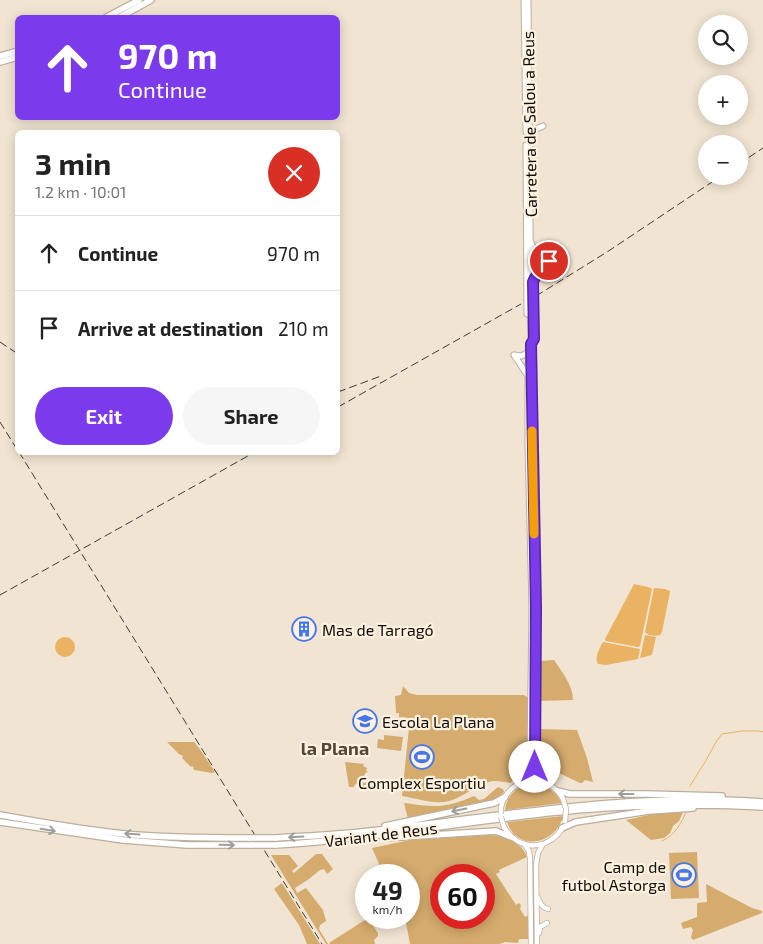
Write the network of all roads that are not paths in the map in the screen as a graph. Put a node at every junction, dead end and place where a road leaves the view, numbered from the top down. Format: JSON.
{"nodes":[{"id":1,"x":139,"y":0,"type":"edge"},
{"id":2,"x":151,"y":0,"type":"edge"},
{"id":3,"x":526,"y":0,"type":"edge"},
{"id":4,"x":111,"y":15,"type":"edge"},
{"id":5,"x":124,"y":15,"type":"edge"},
{"id":6,"x":15,"y":52,"type":"edge"},
{"id":7,"x":0,"y":56,"type":"edge"},
{"id":8,"x":15,"y":58,"type":"edge"},
{"id":9,"x":0,"y":62,"type":"edge"},
{"id":10,"x":529,"y":119,"type":"junction"},
{"id":11,"x":529,"y":136,"type":"junction"},
{"id":12,"x":530,"y":240,"type":"junction"},
{"id":13,"x":531,"y":344,"type":"junction"},
{"id":14,"x":528,"y":352,"type":"junction"},
{"id":15,"x":528,"y":376,"type":"junction"},
{"id":16,"x":532,"y":758,"type":"junction"},
{"id":17,"x":524,"y":781,"type":"junction"},
{"id":18,"x":542,"y":781,"type":"junction"},
{"id":19,"x":558,"y":791,"type":"junction"},
{"id":20,"x":505,"y":797,"type":"junction"},
{"id":21,"x":762,"y":805,"type":"edge"},
{"id":22,"x":0,"y":815,"type":"edge"},
{"id":23,"x":0,"y":822,"type":"edge"},
{"id":24,"x":562,"y":828,"type":"junction"},
{"id":25,"x":352,"y":836,"type":"junction"},
{"id":26,"x":511,"y":837,"type":"junction"},
{"id":27,"x":275,"y":841,"type":"junction"},
{"id":28,"x":523,"y":844,"type":"junction"},
{"id":29,"x":543,"y":844,"type":"junction"},
{"id":30,"x":533,"y":866,"type":"junction"},
{"id":31,"x":536,"y":884,"type":"junction"},
{"id":32,"x":548,"y":909,"type":"dead end"},
{"id":33,"x":547,"y":923,"type":"dead end"},
{"id":34,"x":531,"y":944,"type":"edge"},
{"id":35,"x":537,"y":944,"type":"edge"}],
"edges":[{"from":1,"to":4,"type":"highway"},
{"from":2,"to":5,"type":"highway"},
{"from":3,"to":10,"type":"highway","name":"Carretera de Salou a Reus"},
{"from":3,"to":14,"type":"highway"},
{"from":6,"to":7,"type":"highway"},
{"from":8,"to":9,"type":"highway"},
{"from":10,"to":11,"type":"highway","name":"Carretera de Salou a Reus"},
{"from":10,"to":11,"type":"highway"},
{"from":11,"to":12,"type":"highway","name":"Carretera de Salou a Reus"},
{"from":12,"to":13,"type":"highway","name":"Carretera de Salou a Reus"},
{"from":12,"to":13,"type":"highway"},
{"from":13,"to":16,"type":"highway","name":"Carretera de Salou a Reus"},
{"from":14,"to":15,"type":"highway"},
{"from":14,"to":15,"type":"highway"},
{"from":15,"to":16,"type":"highway"},
{"from":16,"to":17,"type":"main road"},
{"from":16,"to":18,"type":"main road"},
{"from":17,"to":18,"type":"main road"},
{"from":17,"to":20,"type":"main road"},
{"from":18,"to":19,"type":"main road"},
{"from":21,"to":19,"type":"highway","one_way":true},
{"from":19,"to":24,"type":"main road","bridge":true},
{"from":20,"to":25,"type":"highway","one_way":true},
{"from":20,"to":26,"type":"main road","bridge":true},
{"from":21,"to":24,"type":"highway"},
{"from":21,"to":25,"type":"highway","name":"Variant de Reus"},
{"from":27,"to":22,"type":"highway","name":"Variant de Reus","one_way":true,"bridge":true},
{"from":23,"to":27,"type":"highway","name":"Variant de Reus","one_way":true,"bridge":true},
{"from":24,"to":29,"type":"main road"},
{"from":25,"to":26,"type":"highway"},
{"from":25,"to":27,"type":"highway","name":"Variant de Reus"},
{"from":26,"to":28,"type":"main road"},
{"from":28,"to":29,"type":"main road"},
{"from":28,"to":30,"type":"main road"},
{"from":29,"to":30,"type":"main road"},
{"from":30,"to":31,"type":"main road"},
{"from":30,"to":34,"type":"main road"},
{"from":31,"to":32,"type":"main road"},
{"from":31,"to":35,"type":"main road"},
{"from":33,"to":35,"type":"main road"}]}
